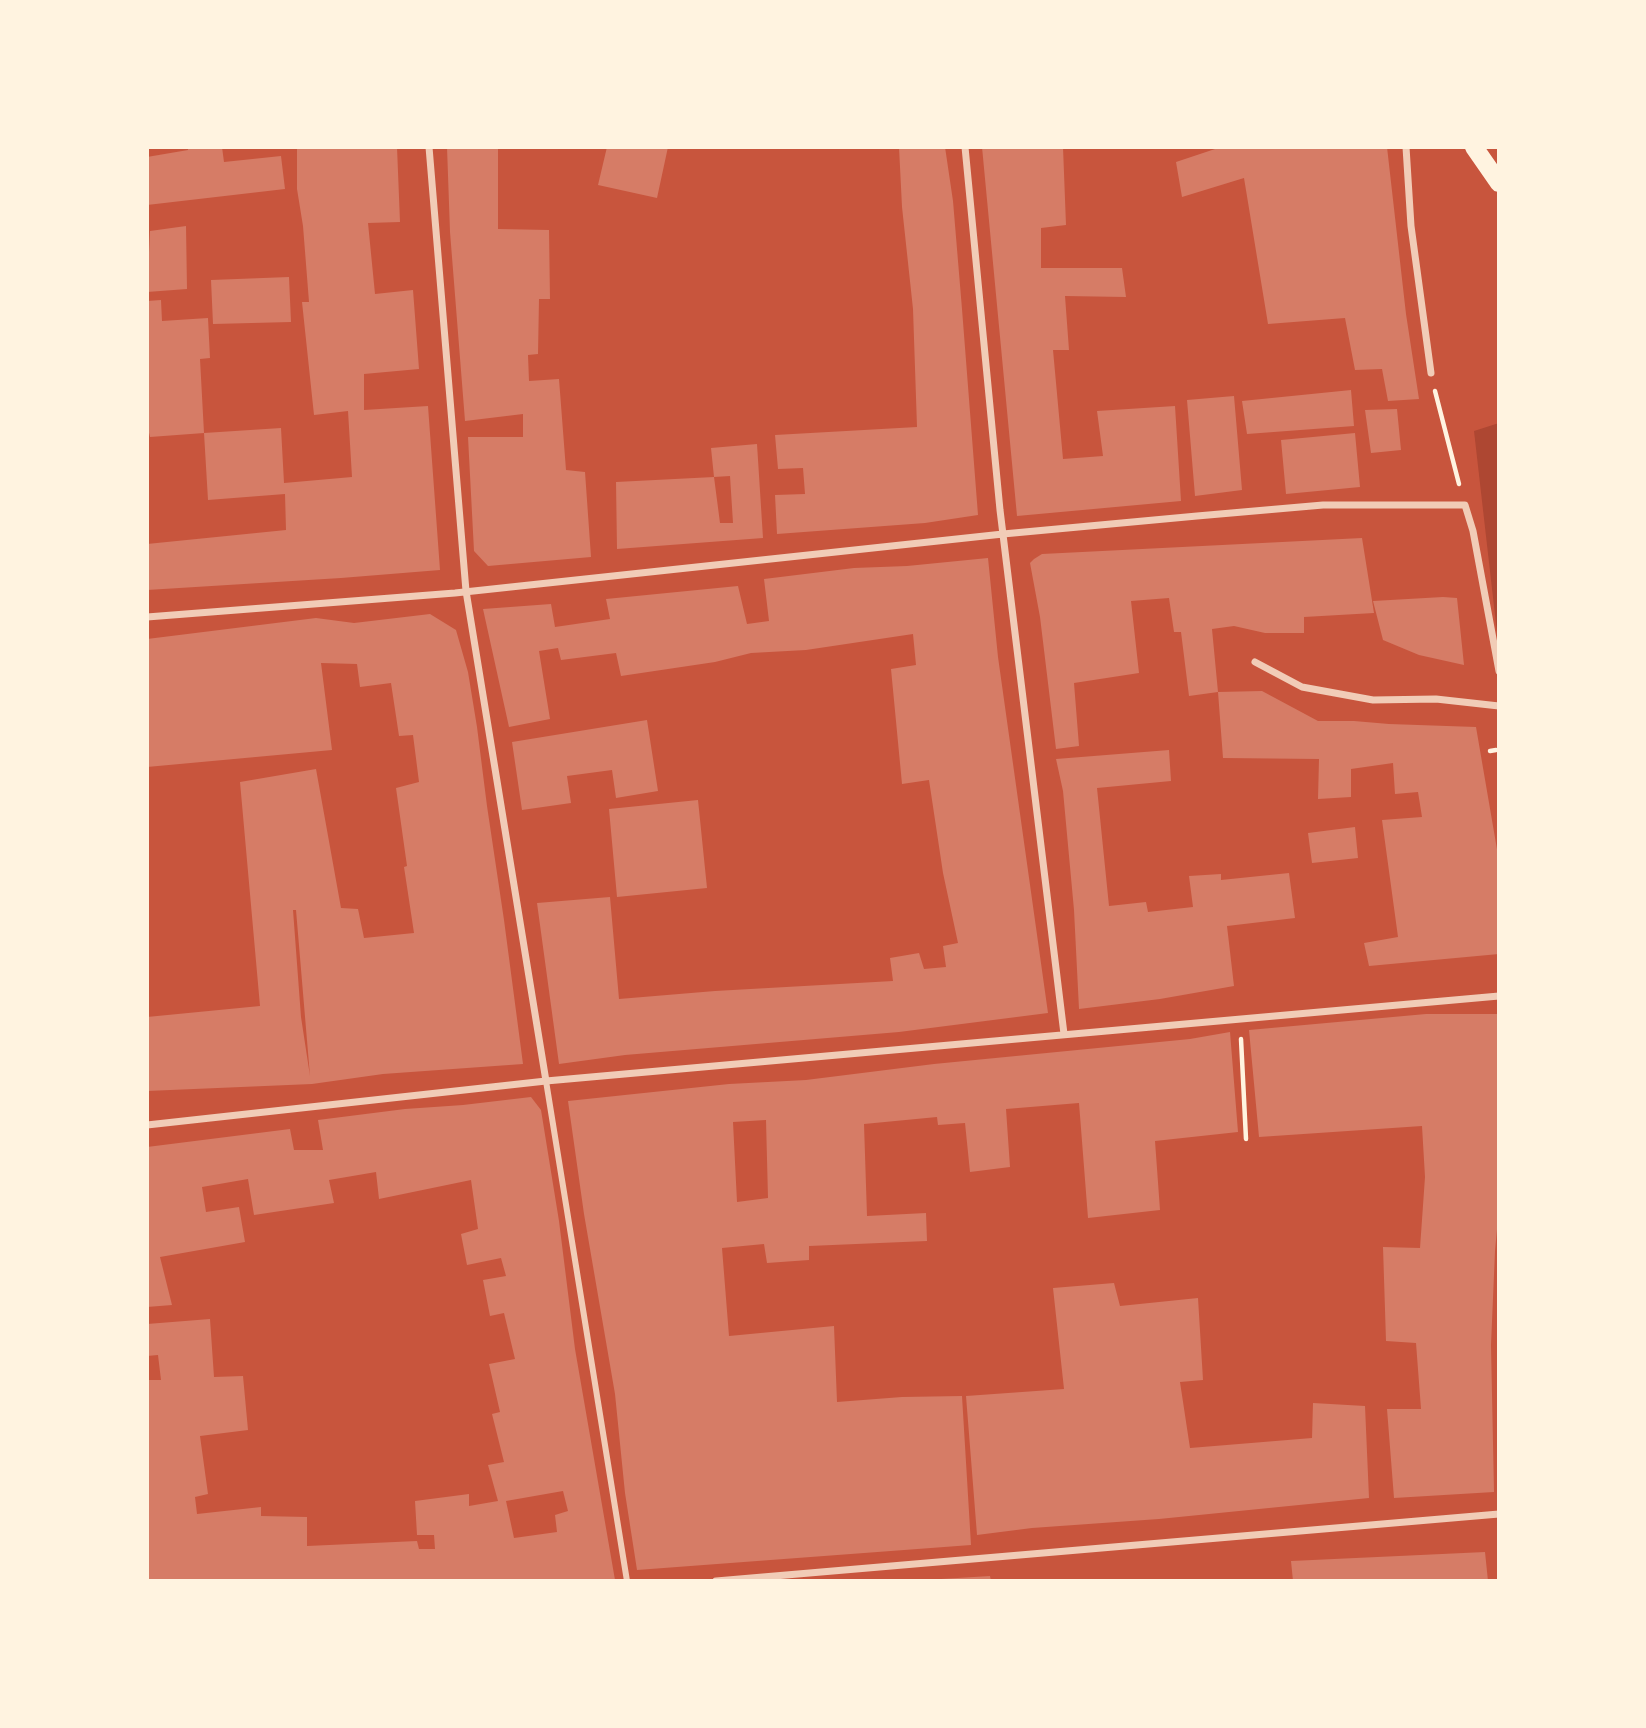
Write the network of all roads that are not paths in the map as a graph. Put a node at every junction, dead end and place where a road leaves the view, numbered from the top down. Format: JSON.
{"nodes":[{"id":1,"x":429,"y":147,"type":"edge"},
{"id":2,"x":965,"y":147,"type":"edge"},
{"id":3,"x":1406,"y":147,"type":"edge"},
{"id":4,"x":1474,"y":147,"type":"edge"},
{"id":5,"x":1499,"y":183,"type":"edge"},
{"id":6,"x":1431,"y":373,"type":"road end"},
{"id":7,"x":1003,"y":534,"type":"junction"},
{"id":8,"x":466,"y":591,"type":"junction"},
{"id":9,"x":147,"y":617,"type":"edge"},
{"id":10,"x":1255,"y":662,"type":"dead end"},
{"id":11,"x":1499,"y":671,"type":"edge"},
{"id":12,"x":1499,"y":706,"type":"edge"},
{"id":13,"x":1499,"y":996,"type":"edge"},
{"id":14,"x":1064,"y":1034,"type":"junction"},
{"id":15,"x":547,"y":1081,"type":"junction"},
{"id":16,"x":147,"y":1125,"type":"edge"},
{"id":17,"x":1499,"y":1514,"type":"edge"},
{"id":18,"x":626,"y":1581,"type":"edge"},
{"id":19,"x":716,"y":1581,"type":"edge"}],
"edges":[{"from":1,"to":8,"type":"street"},
{"from":2,"to":7,"type":"street"},
{"from":3,"to":6,"type":"street"},
{"from":4,"to":5,"type":"main road"},
{"from":7,"to":8,"type":"street"},
{"from":7,"to":11,"type":"street"},
{"from":7,"to":14,"type":"street"},
{"from":8,"to":9,"type":"street"},
{"from":8,"to":15,"type":"street"},
{"from":10,"to":12,"type":"street"},
{"from":13,"to":14,"type":"street"},
{"from":14,"to":15,"type":"street"},
{"from":15,"to":16,"type":"street"},
{"from":15,"to":18,"type":"street"},
{"from":17,"to":19,"type":"street"}]}
